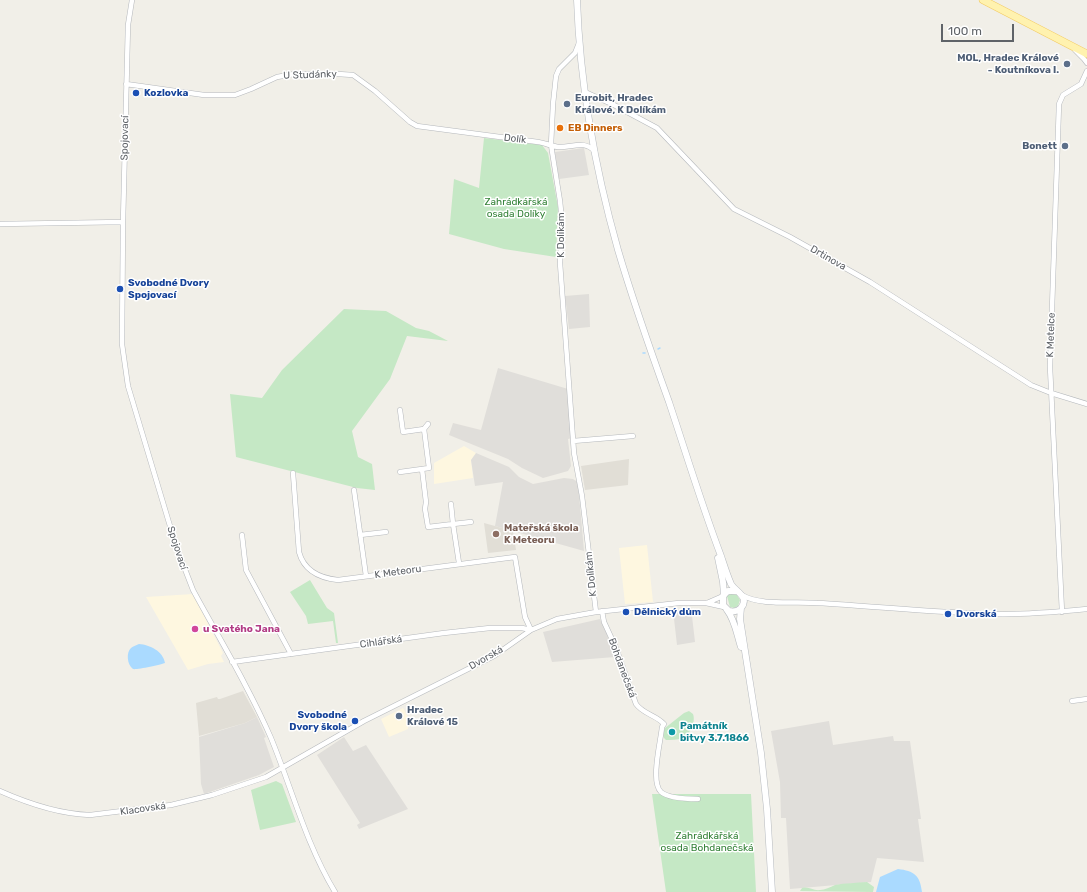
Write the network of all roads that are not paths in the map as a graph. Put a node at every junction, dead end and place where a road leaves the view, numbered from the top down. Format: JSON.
{"nodes":[{"id":1,"x":132,"y":0,"type":"edge"},
{"id":2,"x":577,"y":0,"type":"edge"},
{"id":3,"x":983,"y":0,"type":"edge"},
{"id":4,"x":579,"y":39,"type":"junction"},
{"id":5,"x":1070,"y":45,"type":"junction"},
{"id":6,"x":1087,"y":54,"type":"edge"},
{"id":7,"x":1087,"y":63,"type":"edge"},
{"id":8,"x":1087,"y":71,"type":"edge"},
{"id":9,"x":126,"y":84,"type":"junction"},
{"id":10,"x":585,"y":92,"type":"junction"},
{"id":11,"x":480,"y":135,"type":"joint"},
{"id":12,"x":551,"y":145,"type":"junction"},
{"id":13,"x":595,"y":152,"type":"junction"},
{"id":14,"x":123,"y":222,"type":"junction"},
{"id":15,"x":0,"y":224,"type":"edge"},
{"id":16,"x":1051,"y":394,"type":"junction"},
{"id":17,"x":1087,"y":404,"type":"edge"},
{"id":18,"x":400,"y":410,"type":"dead end"},
{"id":19,"x":428,"y":424,"type":"dead end"},
{"id":20,"x":424,"y":429,"type":"junction"},
{"id":21,"x":633,"y":436,"type":"dead end"},
{"id":22,"x":573,"y":441,"type":"junction"},
{"id":23,"x":422,"y":469,"type":"junction"},
{"id":24,"x":400,"y":472,"type":"dead end"},
{"id":25,"x":293,"y":473,"type":"dead end"},
{"id":26,"x":354,"y":490,"type":"dead end"},
{"id":27,"x":450,"y":504,"type":"dead end"},
{"id":28,"x":471,"y":522,"type":"dead end"},
{"id":29,"x":453,"y":524,"type":"junction"},
{"id":30,"x":386,"y":532,"type":"dead end"},
{"id":31,"x":242,"y":534,"type":"dead end"},
{"id":32,"x":360,"y":535,"type":"junction"},
{"id":33,"x":713,"y":536,"type":"junction"},
{"id":34,"x":458,"y":564,"type":"junction"},
{"id":35,"x":366,"y":576,"type":"junction"},
{"id":36,"x":740,"y":593,"type":"junction"},
{"id":37,"x":723,"y":596,"type":"junction"},
{"id":38,"x":760,"y":602,"type":"junction"},
{"id":39,"x":706,"y":603,"type":"junction"},
{"id":40,"x":741,"y":607,"type":"junction"},
{"id":41,"x":725,"y":608,"type":"junction"},
{"id":42,"x":1087,"y":609,"type":"edge"},
{"id":43,"x":602,"y":611,"type":"junction"},
{"id":44,"x":596,"y":612,"type":"junction"},
{"id":45,"x":1062,"y":612,"type":"junction"},
{"id":46,"x":531,"y":630,"type":"junction"},
{"id":47,"x":292,"y":654,"type":"junction"},
{"id":48,"x":232,"y":662,"type":"junction"},
{"id":49,"x":748,"y":668,"type":"junction"},
{"id":50,"x":1087,"y":699,"type":"edge"},
{"id":51,"x":1072,"y":701,"type":"dead end"},
{"id":52,"x":284,"y":768,"type":"junction"},
{"id":53,"x":0,"y":792,"type":"edge"},
{"id":54,"x":698,"y":799,"type":"dead end"},
{"id":55,"x":335,"y":892,"type":"edge"},
{"id":56,"x":772,"y":892,"type":"edge"}],
"edges":[{"from":1,"to":9,"type":"street","name":"Spojovací"},
{"from":2,"to":4,"type":"main road"},
{"from":3,"to":5,"type":"main road"},
{"from":4,"to":10,"type":"main road"},
{"from":4,"to":12,"type":"street","name":"K Dolíkám"},
{"from":5,"to":6,"type":"main road"},
{"from":5,"to":7,"type":"street"},
{"from":8,"to":16,"type":"street","name":"K Metelce"},
{"from":9,"to":11,"type":"street","name":"U Studánky"},
{"from":9,"to":14,"type":"street","name":"Spojovací"},
{"from":10,"to":13,"type":"main road"},
{"from":10,"to":16,"type":"street","name":"Drtinova"},
{"from":11,"to":12,"type":"street","name":"Dolík"},
{"from":12,"to":13,"type":"street","name":"Dolík"},
{"from":12,"to":22,"type":"street","name":"K Dolíkám"},
{"from":13,"to":33,"type":"main road"},
{"from":14,"to":15,"type":"street"},
{"from":14,"to":48,"type":"street","name":"Spojovací"},
{"from":16,"to":17,"type":"street","name":"Drtinova"},
{"from":16,"to":45,"type":"street","name":"K Metelce"},
{"from":18,"to":20,"type":"street"},
{"from":19,"to":20,"type":"street"},
{"from":20,"to":23,"type":"street"},
{"from":21,"to":22,"type":"street"},
{"from":22,"to":44,"type":"street","name":"K Dolíkám"},
{"from":23,"to":24,"type":"street"},
{"from":23,"to":29,"type":"street"},
{"from":25,"to":35,"type":"street","name":"K Meteoru"},
{"from":26,"to":32,"type":"street"},
{"from":27,"to":29,"type":"street"},
{"from":28,"to":29,"type":"street"},
{"from":29,"to":34,"type":"street"},
{"from":30,"to":32,"type":"street"},
{"from":31,"to":47,"type":"street"},
{"from":32,"to":35,"type":"street"},
{"from":33,"to":36,"type":"main road"},
{"from":33,"to":37,"type":"main road"},
{"from":34,"to":35,"type":"street","name":"K Meteoru"},
{"from":34,"to":46,"type":"street","name":"K Meteoru"},
{"from":36,"to":37,"type":"main road","name":"Dvorská"},
{"from":36,"to":38,"type":"street","name":"Dvorská"},
{"from":36,"to":40,"type":"main road"},
{"from":37,"to":39,"type":"street","name":"Dvorská"},
{"from":37,"to":41,"type":"main road"},
{"from":38,"to":40,"type":"street","name":"Dvorská"},
{"from":38,"to":45,"type":"street","name":"Dvorská"},
{"from":39,"to":41,"type":"street","name":"Dvorská"},
{"from":39,"to":43,"type":"street","name":"Dvorská"},
{"from":40,"to":41,"type":"main road","name":"Dvorská"},
{"from":40,"to":49,"type":"main road"},
{"from":41,"to":49,"type":"main road"},
{"from":42,"to":45,"type":"street","name":"Dvorská"},
{"from":43,"to":44,"type":"street","name":"Dvorská"},
{"from":43,"to":54,"type":"street","name":"Bohdanečská"},
{"from":44,"to":46,"type":"street","name":"Dvorská"},
{"from":46,"to":47,"type":"street","name":"Cihlářská"},
{"from":46,"to":52,"type":"street","name":"Dvorská"},
{"from":47,"to":48,"type":"street","name":"Cihlářská"},
{"from":48,"to":52,"type":"street","name":"Spojovací"},
{"from":49,"to":56,"type":"main road"},
{"from":50,"to":51,"type":"street"},
{"from":52,"to":53,"type":"street","name":"Klacovská"},
{"from":52,"to":55,"type":"street","name":"Spojovací"}]}
